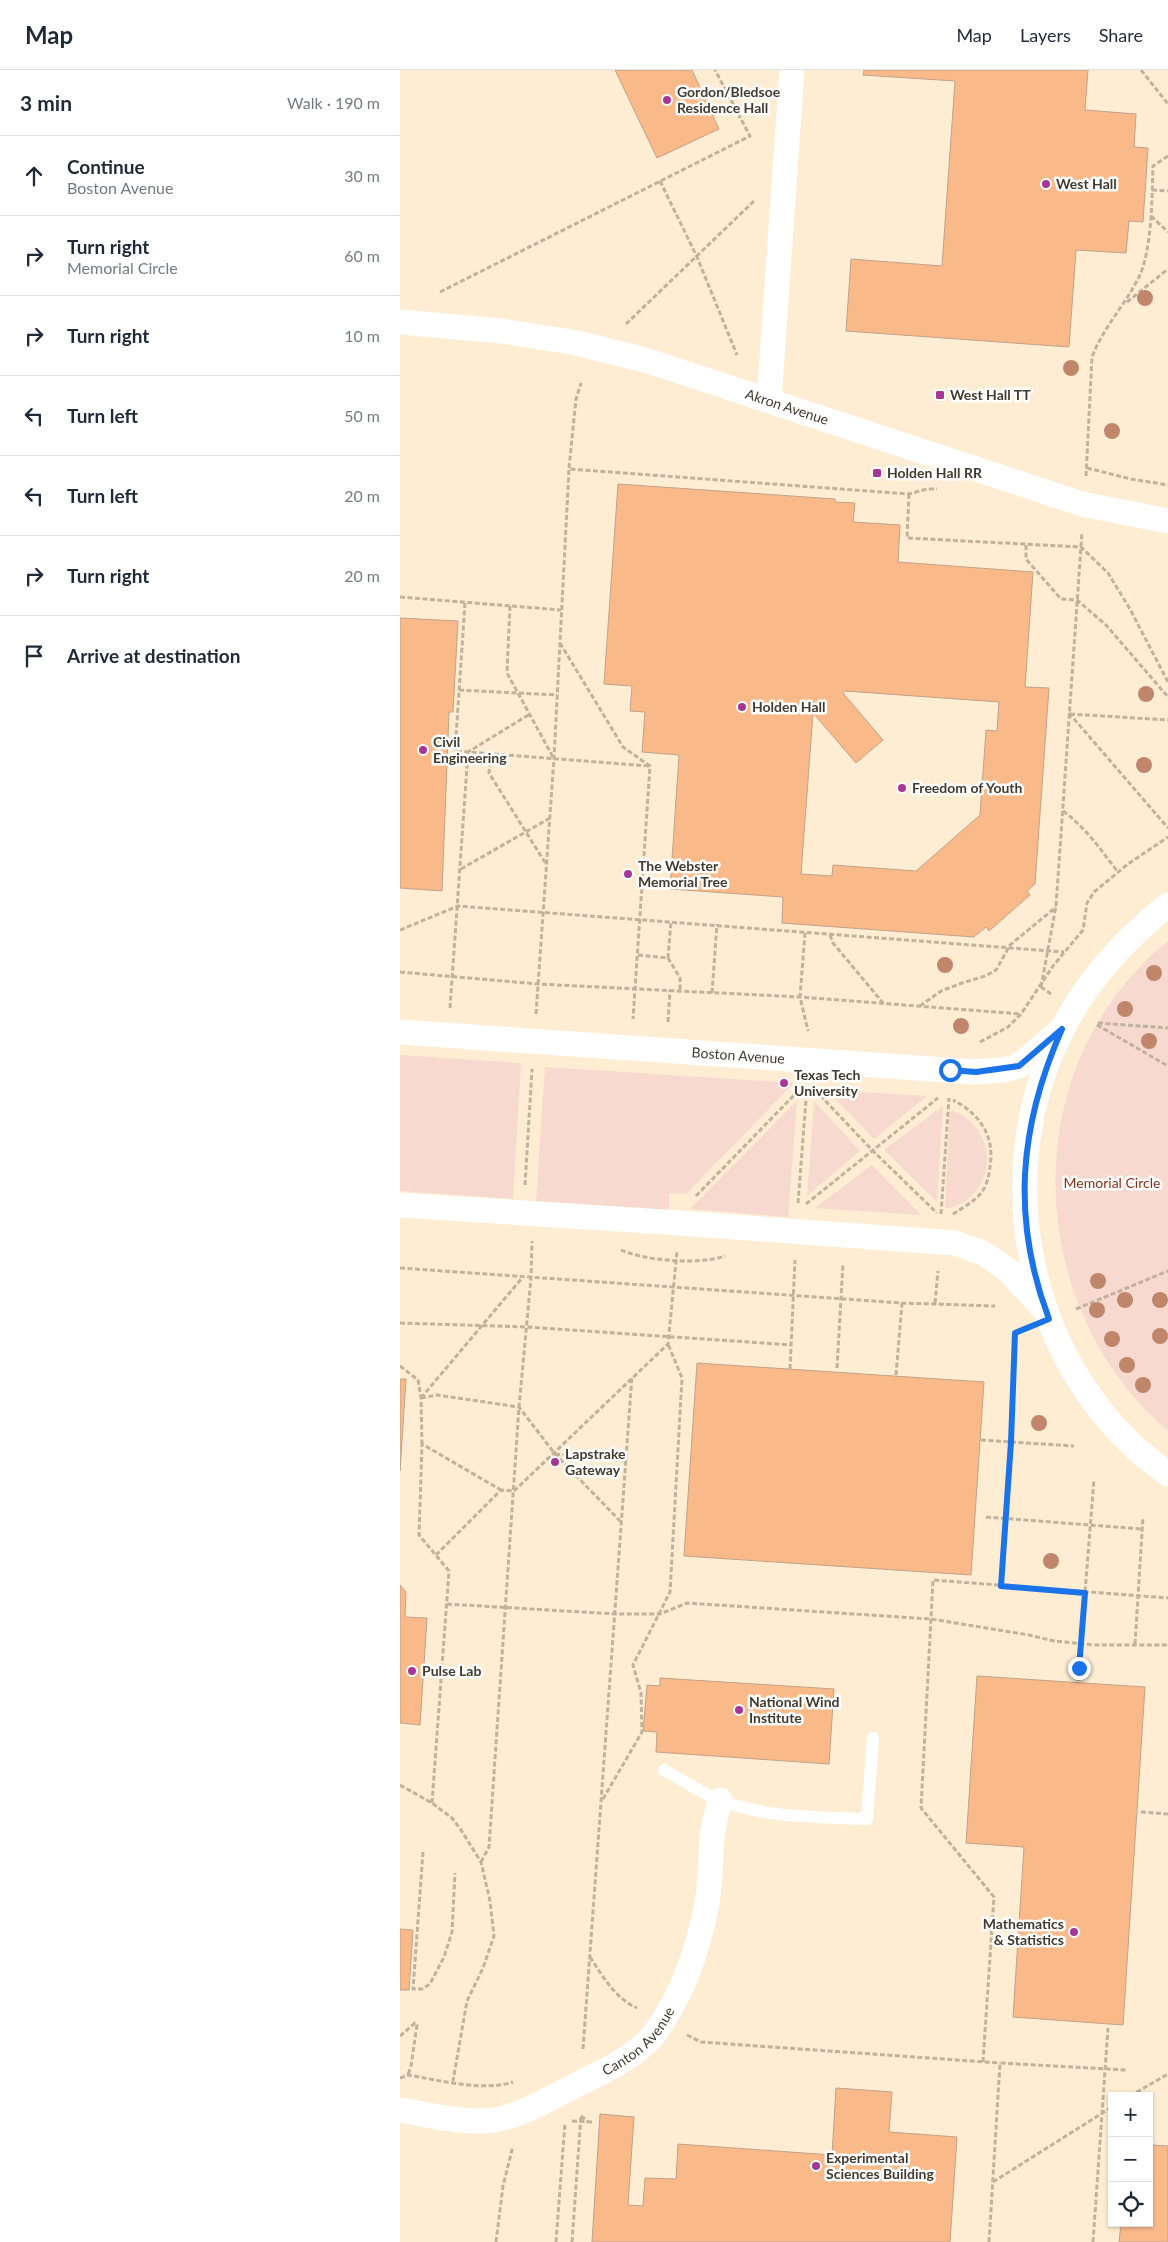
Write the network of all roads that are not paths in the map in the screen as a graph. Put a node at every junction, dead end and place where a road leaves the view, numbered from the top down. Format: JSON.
{"nodes":[{"id":1,"x":792,"y":70,"type":"edge"},
{"id":2,"x":400,"y":322,"type":"edge"},
{"id":3,"x":769,"y":401,"type":"junction"},
{"id":4,"x":1168,"y":521,"type":"edge"},
{"id":5,"x":1168,"y":905,"type":"edge"},
{"id":6,"x":1062,"y":1029,"type":"junction"},
{"id":7,"x":400,"y":1032,"type":"edge"},
{"id":8,"x":400,"y":1205,"type":"edge"},
{"id":9,"x":1047,"y":1315,"type":"junction"},
{"id":10,"x":1168,"y":1474,"type":"edge"},
{"id":11,"x":874,"y":1738,"type":"dead end"},
{"id":12,"x":664,"y":1770,"type":"dead end"},
{"id":13,"x":720,"y":1800,"type":"junction"},
{"id":14,"x":400,"y":2110,"type":"edge"}],
"edges":[{"from":1,"to":3,"type":"street"},
{"from":2,"to":3,"type":"street","name":"Akron Avenue"},
{"from":3,"to":4,"type":"street","name":"Akron Avenue"},
{"from":5,"to":6,"type":"street"},
{"from":6,"to":7,"type":"street","name":"Boston Avenue"},
{"from":6,"to":9,"type":"street"},
{"from":8,"to":9,"type":"street"},
{"from":9,"to":10,"type":"street"},
{"from":11,"to":13,"type":"lane"},
{"from":12,"to":13,"type":"lane"},
{"from":13,"to":14,"type":"street","name":"Canton Avenue"}]}
